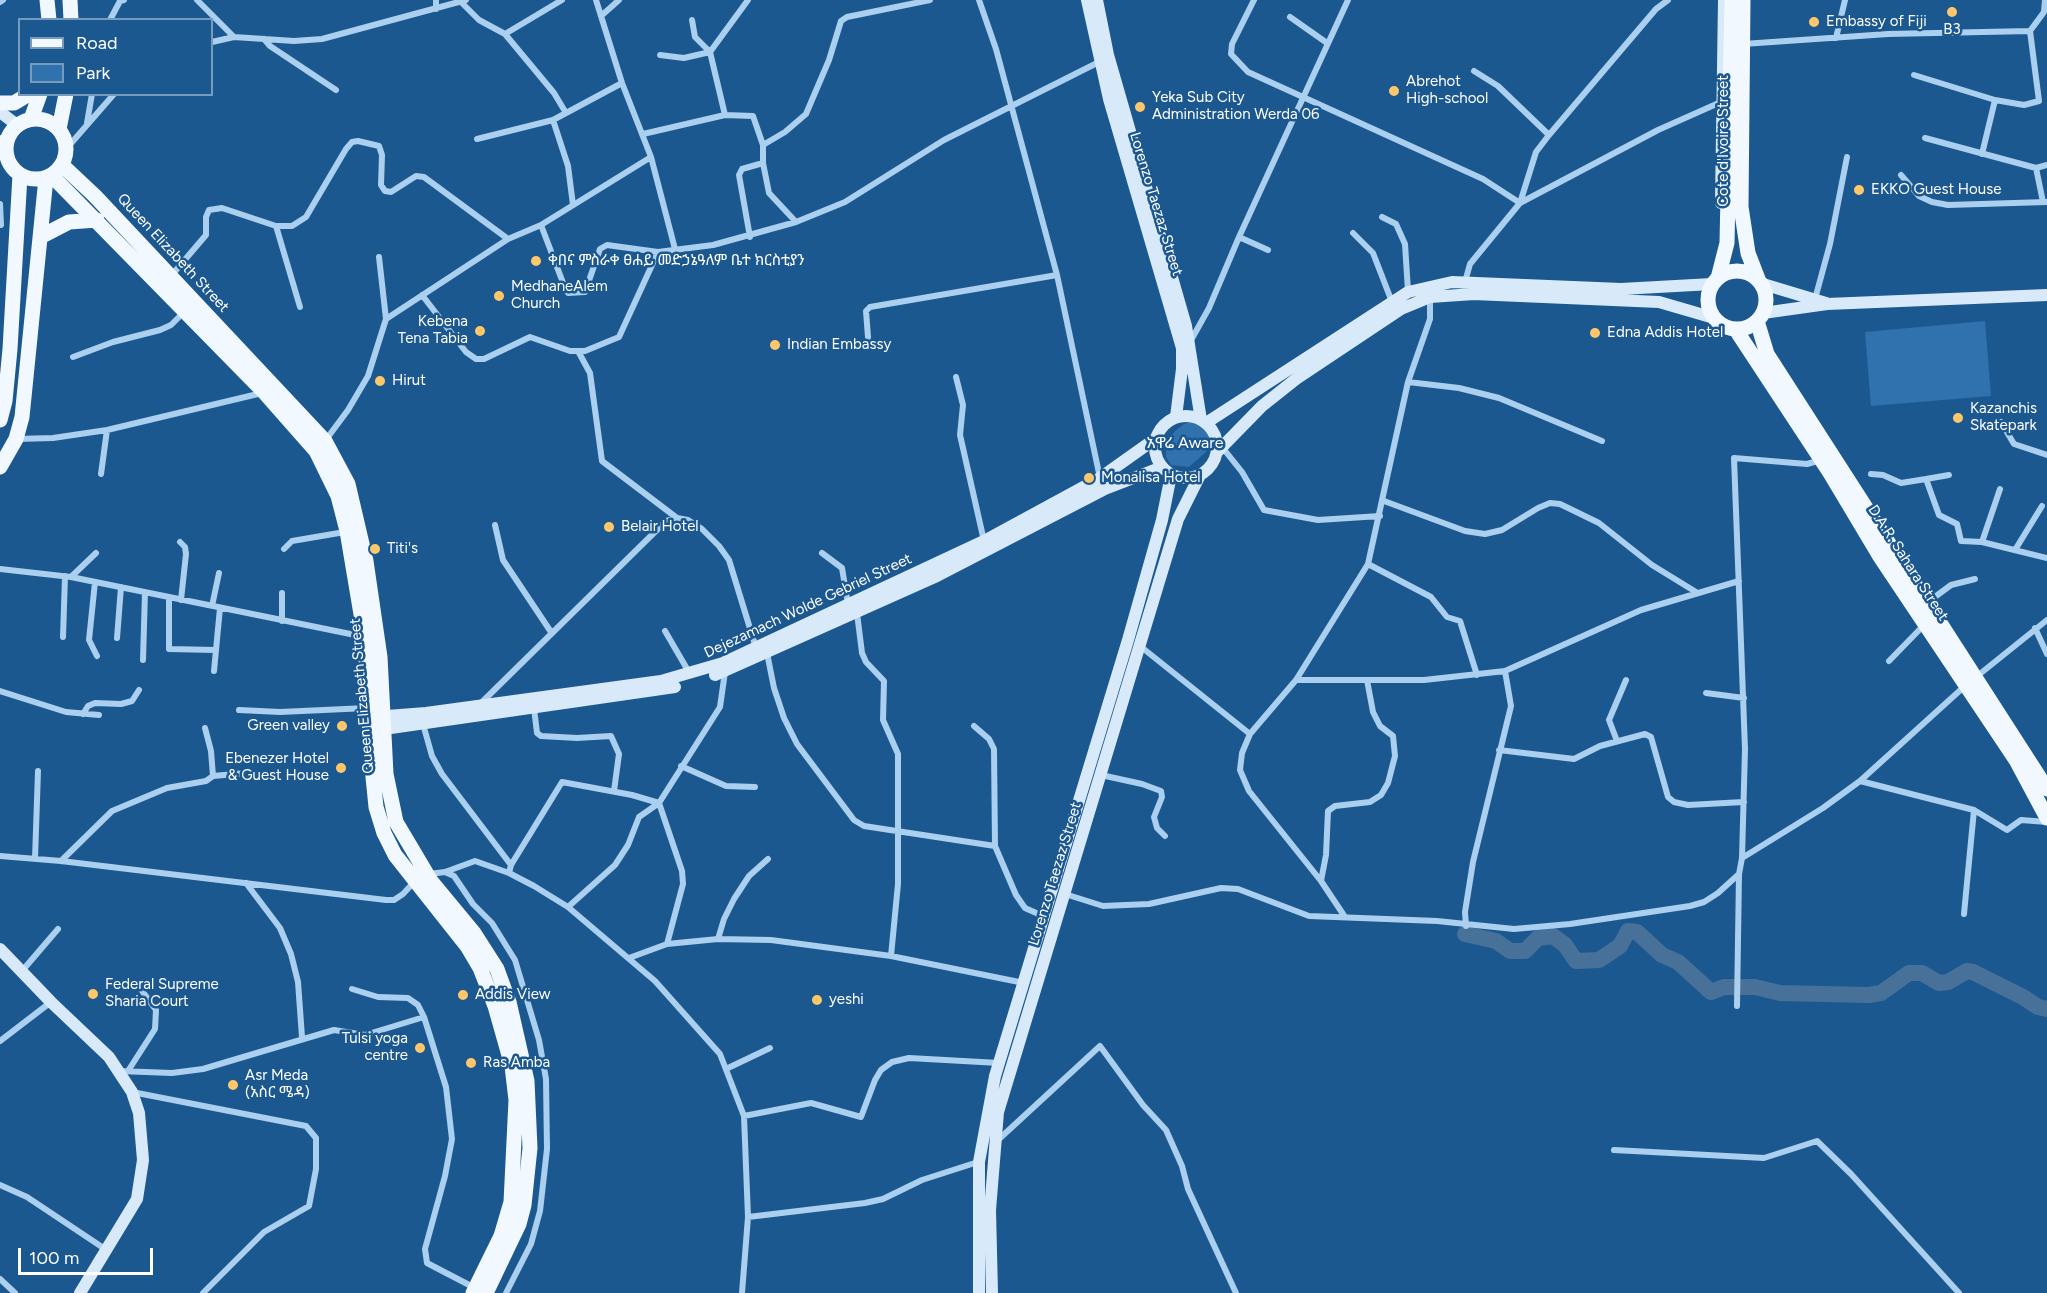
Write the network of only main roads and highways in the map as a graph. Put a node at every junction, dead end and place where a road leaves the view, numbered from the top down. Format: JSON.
{"nodes":[{"id":1,"x":47,"y":0,"type":"edge"},
{"id":2,"x":69,"y":0,"type":"edge"},
{"id":3,"x":1087,"y":0,"type":"edge"},
{"id":4,"x":1097,"y":0,"type":"edge"},
{"id":5,"x":1724,"y":0,"type":"edge"},
{"id":6,"x":1732,"y":0,"type":"edge"},
{"id":7,"x":1743,"y":0,"type":"edge"},
{"id":8,"x":49,"y":18,"type":"edge"},
{"id":9,"x":71,"y":18,"type":"edge"},
{"id":10,"x":26,"y":96,"type":"edge"},
{"id":11,"x":39,"y":96,"type":"edge"},
{"id":12,"x":66,"y":96,"type":"edge"},
{"id":13,"x":1114,"y":97,"type":"junction"},
{"id":14,"x":0,"y":103,"type":"edge"},
{"id":15,"x":0,"y":112,"type":"edge"},
{"id":16,"x":24,"y":122,"type":"junction"},
{"id":17,"x":59,"y":129,"type":"junction"},
{"id":18,"x":3,"y":143,"type":"edge"},
{"id":19,"x":53,"y":173,"type":"junction"},
{"id":20,"x":20,"y":175,"type":"junction"},
{"id":21,"x":97,"y":220,"type":"junction"},
{"id":22,"x":42,"y":236,"type":"junction"},
{"id":23,"x":1727,"y":243,"type":"junction"},
{"id":24,"x":1715,"y":281,"type":"junction"},
{"id":25,"x":1760,"y":281,"type":"junction"},
{"id":26,"x":2047,"y":295,"type":"edge"},
{"id":27,"x":1821,"y":302,"type":"junction"},
{"id":28,"x":1760,"y":317,"type":"junction"},
{"id":29,"x":1714,"y":318,"type":"junction"},
{"id":30,"x":1736,"y":330,"type":"junction"},
{"id":31,"x":3,"y":401,"type":"edge"},
{"id":32,"x":1176,"y":417,"type":"junction"},
{"id":33,"x":0,"y":420,"type":"edge"},
{"id":34,"x":1204,"y":421,"type":"junction"},
{"id":35,"x":1155,"y":439,"type":"junction"},
{"id":36,"x":321,"y":446,"type":"junction"},
{"id":37,"x":1219,"y":450,"type":"junction"},
{"id":38,"x":0,"y":467,"type":"edge"},
{"id":39,"x":1166,"y":471,"type":"junction"},
{"id":40,"x":1200,"y":475,"type":"junction"},
{"id":41,"x":853,"y":609,"type":"junction"},
{"id":42,"x":762,"y":651,"type":"junction"},
{"id":43,"x":1971,"y":681,"type":"junction"},
{"id":44,"x":375,"y":720,"type":"junction"},
{"id":45,"x":2047,"y":789,"type":"edge"},
{"id":46,"x":2047,"y":820,"type":"edge"},
{"id":47,"x":1065,"y":847,"type":"junction"},
{"id":48,"x":1078,"y":851,"type":"junction"},
{"id":49,"x":0,"y":949,"type":"edge"},
{"id":50,"x":480,"y":1292,"type":"edge"},
{"id":51,"x":80,"y":1293,"type":"edge"},
{"id":52,"x":979,"y":1293,"type":"edge"},
{"id":53,"x":992,"y":1293,"type":"edge"}],
"edges":[{"from":1,"to":8,"type":"main road"},
{"from":2,"to":9,"type":"main road"},
{"from":3,"to":13,"type":"main road","name":"Lorenzo Taezaz Street"},
{"from":4,"to":13,"type":"main road"},
{"from":5,"to":23,"type":"main road","name":"Cote d'Ivoire Street"},
{"from":6,"to":23,"type":"main road","name":"Cote d'Ivoire Street"},
{"from":7,"to":25,"type":"main road","name":"Cote d'Ivoire Street"},
{"from":10,"to":14,"type":"main road"},
{"from":11,"to":16,"type":"main road"},
{"from":12,"to":17,"type":"main road"},
{"from":13,"to":32,"type":"main road","name":"Lorenzo Taezaz Street"},
{"from":13,"to":34,"type":"main road"},
{"from":15,"to":16,"type":"main road"},
{"from":16,"to":17,"type":"main road"},
{"from":16,"to":18,"type":"main road"},
{"from":17,"to":19,"type":"main road"},
{"from":18,"to":20,"type":"main road"},
{"from":19,"to":20,"type":"main road"},
{"from":19,"to":21,"type":"main road","name":"Queen Elizabeth Street"},
{"from":19,"to":22,"type":"main road"},
{"from":19,"to":36,"type":"main road","name":"Queen Elizabeth Street"},
{"from":20,"to":31,"type":"main road"},
{"from":21,"to":22,"type":"main road"},
{"from":21,"to":36,"type":"main road","name":"Queen Elizabeth Street"},
{"from":22,"to":38,"type":"main road"},
{"from":23,"to":24,"type":"main road","name":"Cote d'Ivoire Street"},
{"from":24,"to":25,"type":"main road"},
{"from":24,"to":29,"type":"main road"},
{"from":24,"to":34,"type":"main road"},
{"from":25,"to":27,"type":"main road"},
{"from":25,"to":28,"type":"main road"},
{"from":26,"to":27,"type":"main road"},
{"from":27,"to":28,"type":"main road"},
{"from":28,"to":30,"type":"main road"},
{"from":28,"to":43,"type":"main road","name":"D.A.R. Sahara Street"},
{"from":29,"to":30,"type":"main road"},
{"from":29,"to":37,"type":"main road"},
{"from":30,"to":43,"type":"main road","name":"D.A.R. Sahara Street"},
{"from":31,"to":33,"type":"main road"},
{"from":32,"to":34,"type":"main road"},
{"from":32,"to":35,"type":"main road"},
{"from":34,"to":37,"type":"main road"},
{"from":35,"to":39,"type":"main road"},
{"from":35,"to":41,"type":"main road","name":"Dejezamach Wolde Gebriel Street"},
{"from":36,"to":44,"type":"main road","name":"Queen Elizabeth Street"},
{"from":36,"to":44,"type":"main road","name":"Queen Elizabeth Street"},
{"from":37,"to":40,"type":"main road"},
{"from":39,"to":40,"type":"main road"},
{"from":39,"to":41,"type":"main road","name":"Dejezamach Wolde Gebriel Street"},
{"from":39,"to":47,"type":"main road","name":"Lorenzo Taezaz Street"},
{"from":40,"to":48,"type":"main road","name":"Lorenzo Taezaz Street"},
{"from":41,"to":42,"type":"main road","name":"Dejezamach Wolde Gebriel Street"},
{"from":42,"to":44,"type":"main road","name":"Dejezamach Wolde Gebriel Street"},
{"from":42,"to":44,"type":"main road","name":"Dejezamach Wolde Gebriel Street"},
{"from":43,"to":45,"type":"main road","name":"D.A.R. Sahara Street"},
{"from":43,"to":46,"type":"main road","name":"D.A.R. Sahara Street"},
{"from":44,"to":50,"type":"main road","name":"Queen Elizabeth Street"},
{"from":47,"to":48,"type":"main road"},
{"from":47,"to":52,"type":"main road","name":"Lorenzo Taezaz Street"},
{"from":48,"to":53,"type":"main road","name":"Lorenzo Taezaz Street"},
{"from":49,"to":51,"type":"main road"}]}
